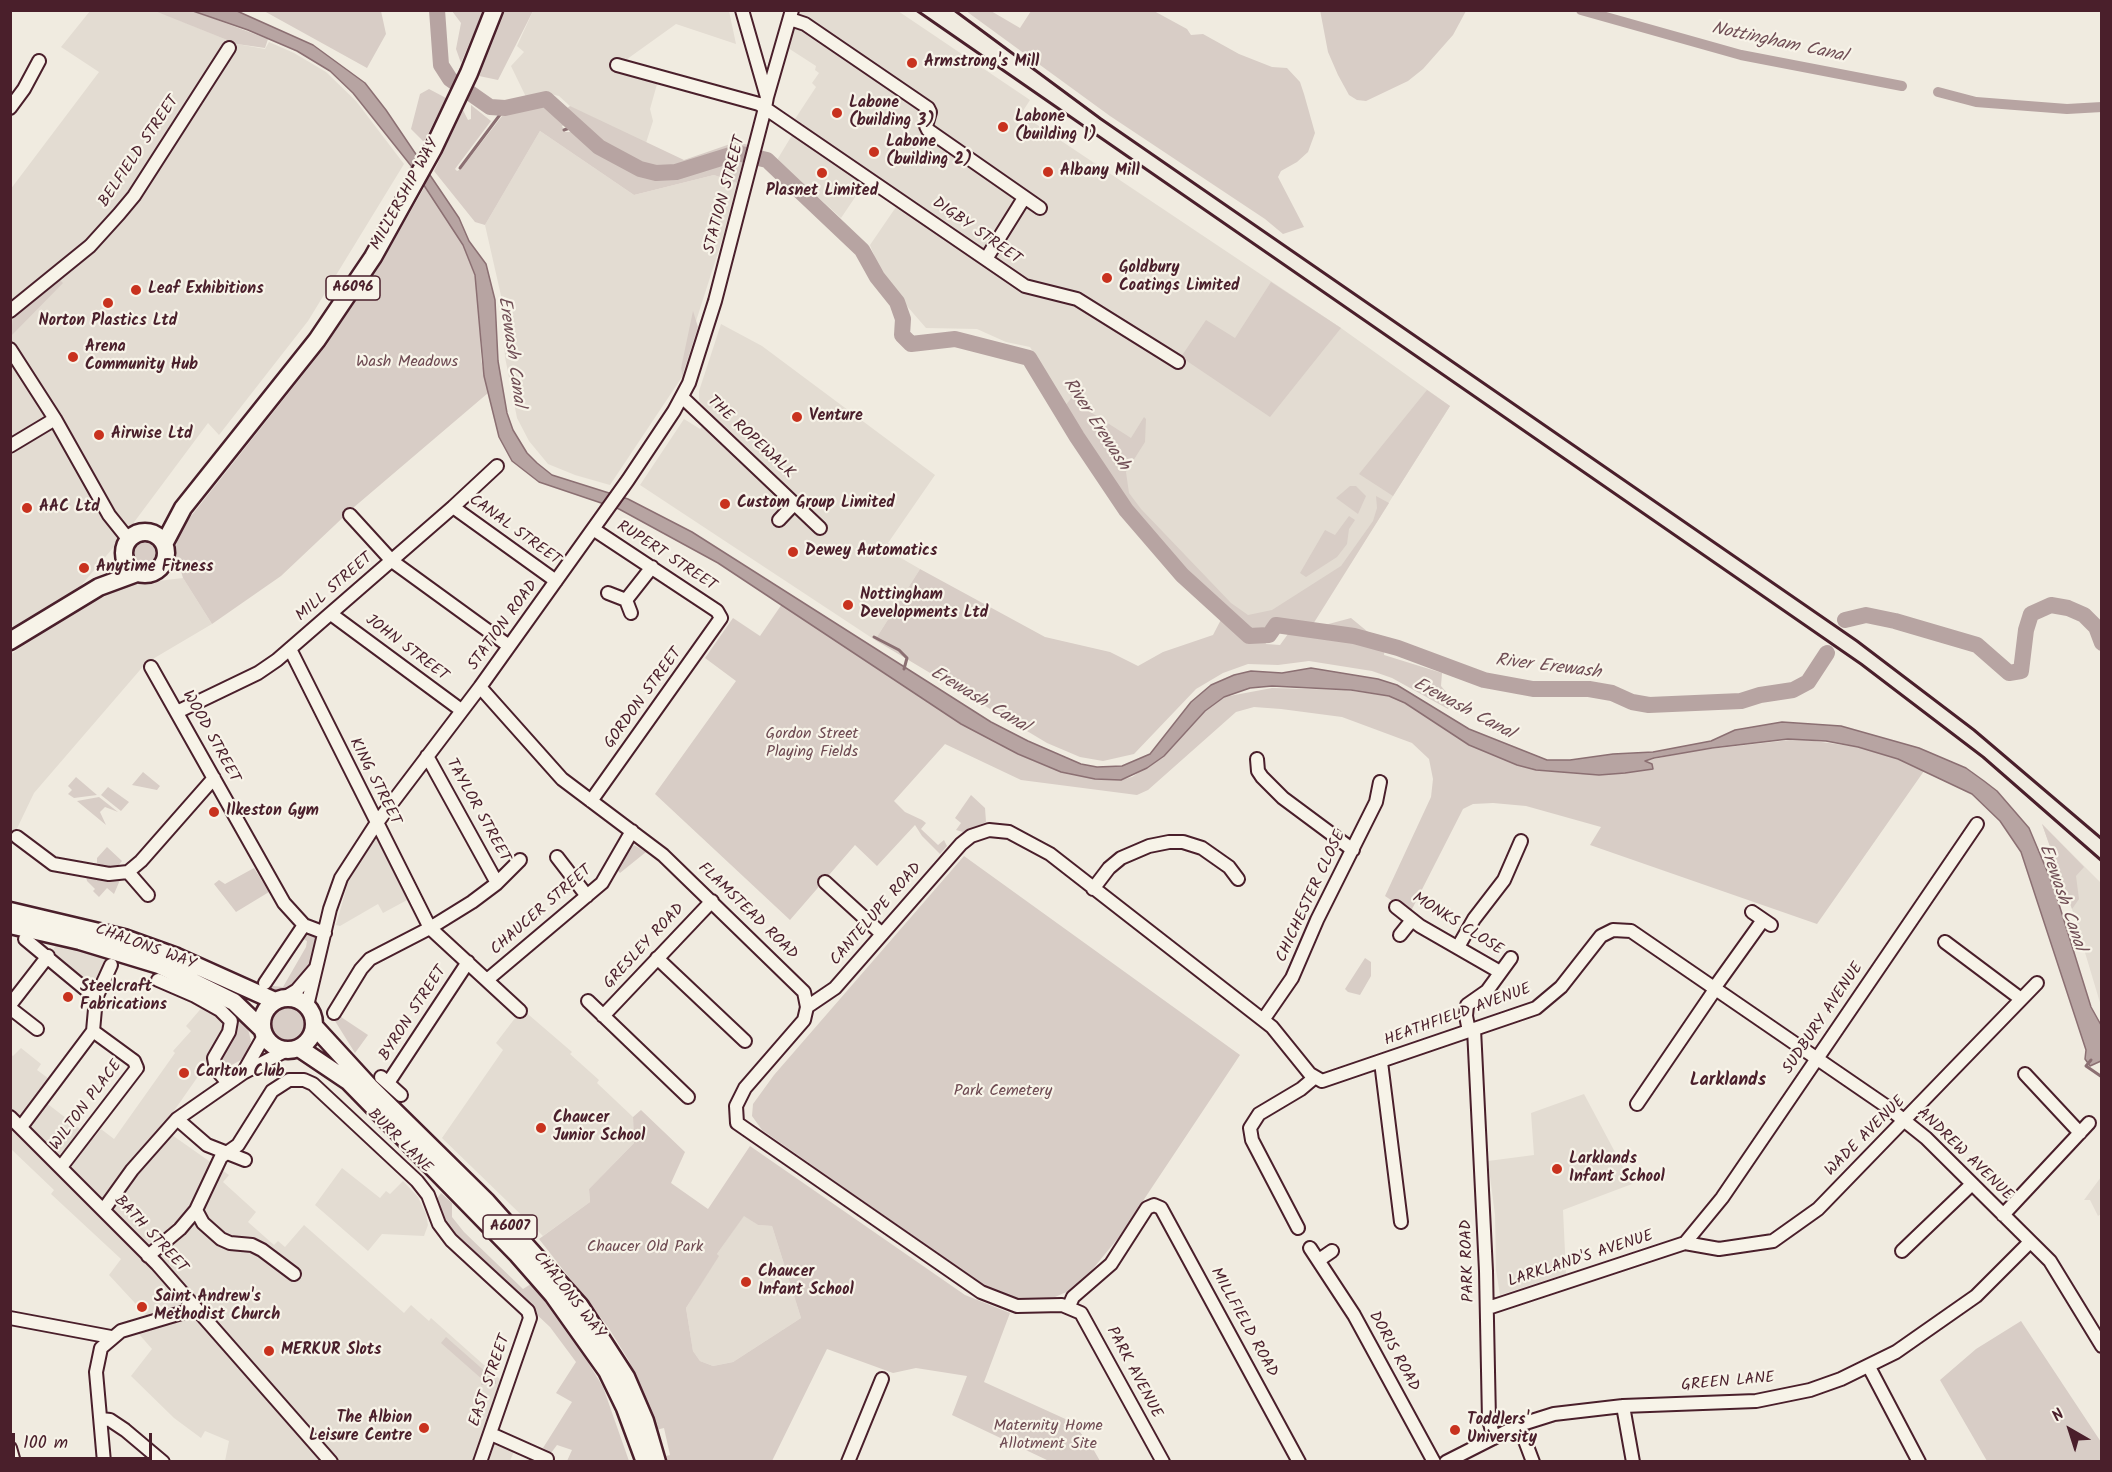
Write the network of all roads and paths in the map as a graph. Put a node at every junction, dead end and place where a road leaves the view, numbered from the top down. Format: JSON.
{"nodes":[{"id":1,"x":494,"y":10,"type":"edge"},
{"id":2,"x":742,"y":10,"type":"edge"},
{"id":3,"x":791,"y":15,"type":"edge"},
{"id":4,"x":229,"y":48,"type":"dead end"},
{"id":5,"x":39,"y":61,"type":"dead end"},
{"id":6,"x":617,"y":65,"type":"dead end"},
{"id":7,"x":766,"y":103,"type":"junction"},
{"id":8,"x":10,"y":108,"type":"edge"},
{"id":9,"x":1024,"y":198,"type":"junction"},
{"id":10,"x":1040,"y":208,"type":"dead end"},
{"id":11,"x":986,"y":260,"type":"junction"},
{"id":12,"x":715,"y":301,"type":"joint"},
{"id":13,"x":10,"y":310,"type":"edge"},
{"id":14,"x":10,"y":349,"type":"edge"},
{"id":15,"x":1178,"y":362,"type":"dead end"},
{"id":16,"x":682,"y":397,"type":"junction"},
{"id":17,"x":55,"y":419,"type":"junction"},
{"id":18,"x":10,"y":446,"type":"edge"},
{"id":19,"x":497,"y":466,"type":"dead end"},
{"id":20,"x":795,"y":503,"type":"junction"},
{"id":21,"x":453,"y":507,"type":"junction"},
{"id":22,"x":183,"y":508,"type":"junction"},
{"id":23,"x":350,"y":515,"type":"dead end"},
{"id":24,"x":779,"y":520,"type":"dead end"},
{"id":25,"x":820,"y":528,"type":"dead end"},
{"id":26,"x":593,"y":529,"type":"junction"},
{"id":27,"x":148,"y":533,"type":"junction"},
{"id":28,"x":129,"y":540,"type":"junction"},
{"id":29,"x":164,"y":544,"type":"junction"},
{"id":30,"x":125,"y":560,"type":"junction"},
{"id":31,"x":392,"y":561,"type":"junction"},
{"id":32,"x":652,"y":567,"type":"junction"},
{"id":33,"x":137,"y":573,"type":"junction"},
{"id":34,"x":556,"y":581,"type":"junction"},
{"id":35,"x":99,"y":587,"type":"junction"},
{"id":36,"x":608,"y":593,"type":"dead end"},
{"id":37,"x":626,"y":600,"type":"junction"},
{"id":38,"x":632,"y":613,"type":"dead end"},
{"id":39,"x":331,"y":614,"type":"junction"},
{"id":40,"x":720,"y":615,"type":"joint"},
{"id":41,"x":10,"y":641,"type":"edge"},
{"id":42,"x":509,"y":646,"type":"junction"},
{"id":43,"x":290,"y":649,"type":"junction"},
{"id":44,"x":150,"y":667,"type":"dead end"},
{"id":45,"x":480,"y":687,"type":"junction"},
{"id":46,"x":461,"y":710,"type":"junction"},
{"id":47,"x":177,"y":712,"type":"junction"},
{"id":48,"x":427,"y":756,"type":"junction"},
{"id":49,"x":1257,"y":759,"type":"dead end"},
{"id":50,"x":214,"y":778,"type":"junction"},
{"id":51,"x":1380,"y":782,"type":"dead end"},
{"id":52,"x":591,"y":801,"type":"junction"},
{"id":53,"x":376,"y":824,"type":"junction"},
{"id":54,"x":1977,"y":824,"type":"dead end"},
{"id":55,"x":632,"y":831,"type":"junction"},
{"id":56,"x":17,"y":837,"type":"dead end"},
{"id":57,"x":1521,"y":841,"type":"dead end"},
{"id":58,"x":1353,"y":850,"type":"junction"},
{"id":59,"x":557,"y":856,"type":"dead end"},
{"id":60,"x":520,"y":860,"type":"dead end"},
{"id":61,"x":128,"y":872,"type":"junction"},
{"id":62,"x":1238,"y":879,"type":"dead end"},
{"id":63,"x":825,"y":882,"type":"dead end"},
{"id":64,"x":497,"y":883,"type":"junction"},
{"id":65,"x":1093,"y":889,"type":"junction"},
{"id":66,"x":148,"y":895,"type":"dead end"},
{"id":67,"x":587,"y":896,"type":"junction"},
{"id":68,"x":712,"y":901,"type":"junction"},
{"id":69,"x":1396,"y":907,"type":"dead end"},
{"id":70,"x":10,"y":911,"type":"edge"},
{"id":71,"x":1762,"y":919,"type":"dead end"},
{"id":72,"x":1412,"y":921,"type":"junction"},
{"id":73,"x":10,"y":925,"type":"edge"},
{"id":74,"x":304,"y":925,"type":"junction"},
{"id":75,"x":430,"y":928,"type":"junction"},
{"id":76,"x":325,"y":933,"type":"junction"},
{"id":77,"x":882,"y":934,"type":"junction"},
{"id":78,"x":1400,"y":935,"type":"dead end"},
{"id":79,"x":25,"y":939,"type":"dead end"},
{"id":80,"x":1945,"y":942,"type":"dead end"},
{"id":81,"x":1458,"y":947,"type":"junction"},
{"id":82,"x":48,"y":956,"type":"junction"},
{"id":83,"x":657,"y":958,"type":"junction"},
{"id":84,"x":1512,"y":958,"type":"dead end"},
{"id":85,"x":468,"y":962,"type":"junction"},
{"id":86,"x":111,"y":965,"type":"dead end"},
{"id":87,"x":317,"y":967,"type":"junction"},
{"id":88,"x":1500,"y":972,"type":"junction"},
{"id":89,"x":158,"y":980,"type":"dead end"},
{"id":90,"x":487,"y":980,"type":"junction"},
{"id":91,"x":2037,"y":983,"type":"dead end"},
{"id":92,"x":265,"y":984,"type":"dead end"},
{"id":93,"x":1715,"y":987,"type":"junction"},
{"id":94,"x":96,"y":998,"type":"junction"},
{"id":95,"x":279,"y":999,"type":"junction"},
{"id":96,"x":2021,"y":999,"type":"junction"},
{"id":97,"x":588,"y":1001,"type":"dead end"},
{"id":98,"x":307,"y":1006,"type":"junction"},
{"id":99,"x":10,"y":1007,"type":"edge"},
{"id":100,"x":807,"y":1007,"type":"junction"},
{"id":101,"x":520,"y":1011,"type":"dead end"},
{"id":102,"x":334,"y":1013,"type":"dead end"},
{"id":103,"x":603,"y":1016,"type":"junction"},
{"id":104,"x":1263,"y":1020,"type":"junction"},
{"id":105,"x":1767,"y":1022,"type":"joint"},
{"id":106,"x":314,"y":1026,"type":"junction"},
{"id":107,"x":37,"y":1029,"type":"dead end"},
{"id":108,"x":1471,"y":1030,"type":"junction"},
{"id":109,"x":93,"y":1031,"type":"junction"},
{"id":110,"x":263,"y":1032,"type":"junction"},
{"id":111,"x":745,"y":1041,"type":"dead end"},
{"id":112,"x":293,"y":1049,"type":"junction"},
{"id":113,"x":1818,"y":1058,"type":"junction"},
{"id":114,"x":1381,"y":1062,"type":"junction"},
{"id":115,"x":243,"y":1073,"type":"junction"},
{"id":116,"x":2025,"y":1074,"type":"dead end"},
{"id":117,"x":1314,"y":1078,"type":"junction"},
{"id":118,"x":228,"y":1083,"type":"junction"},
{"id":119,"x":401,"y":1095,"type":"dead end"},
{"id":120,"x":687,"y":1098,"type":"dead end"},
{"id":121,"x":1637,"y":1104,"type":"dead end"},
{"id":122,"x":10,"y":1117,"type":"edge"},
{"id":123,"x":177,"y":1119,"type":"junction"},
{"id":124,"x":1906,"y":1121,"type":"junction"},
{"id":125,"x":2089,"y":1123,"type":"dead end"},
{"id":126,"x":21,"y":1127,"type":"junction"},
{"id":127,"x":2080,"y":1133,"type":"junction"},
{"id":128,"x":226,"y":1153,"type":"junction"},
{"id":129,"x":245,"y":1160,"type":"dead end"},
{"id":130,"x":61,"y":1167,"type":"junction"},
{"id":131,"x":1972,"y":1184,"type":"junction"},
{"id":132,"x":104,"y":1209,"type":"junction"},
{"id":133,"x":196,"y":1210,"type":"junction"},
{"id":134,"x":1289,"y":1211,"type":"junction"},
{"id":135,"x":2002,"y":1215,"type":"junction"},
{"id":136,"x":1277,"y":1218,"type":"dead end"},
{"id":137,"x":1401,"y":1222,"type":"dead end"},
{"id":138,"x":1298,"y":1228,"type":"dead end"},
{"id":139,"x":1905,"y":1242,"type":"dead end"},
{"id":140,"x":2030,"y":1242,"type":"junction"},
{"id":141,"x":1685,"y":1243,"type":"junction"},
{"id":142,"x":1310,"y":1248,"type":"dead end"},
{"id":143,"x":1332,"y":1251,"type":"dead end"},
{"id":144,"x":153,"y":1260,"type":"junction"},
{"id":145,"x":1319,"y":1260,"type":"junction"},
{"id":146,"x":294,"y":1274,"type":"dead end"},
{"id":147,"x":1069,"y":1306,"type":"junction"},
{"id":148,"x":1488,"y":1308,"type":"junction"},
{"id":149,"x":195,"y":1309,"type":"junction"},
{"id":150,"x":528,"y":1311,"type":"joint"},
{"id":151,"x":10,"y":1318,"type":"edge"},
{"id":152,"x":111,"y":1337,"type":"junction"},
{"id":153,"x":2102,"y":1346,"type":"edge"},
{"id":154,"x":1869,"y":1367,"type":"junction"},
{"id":155,"x":882,"y":1379,"type":"dead end"},
{"id":156,"x":1623,"y":1406,"type":"junction"},
{"id":157,"x":101,"y":1419,"type":"junction"},
{"id":158,"x":1519,"y":1425,"type":"junction"},
{"id":159,"x":491,"y":1434,"type":"junction"},
{"id":160,"x":1494,"y":1438,"type":"junction"},
{"id":161,"x":10,"y":1448,"type":"edge"},
{"id":162,"x":547,"y":1459,"type":"dead end"},
{"id":163,"x":853,"y":1460,"type":"edge"},
{"id":164,"x":14,"y":1461,"type":"edge"},
{"id":165,"x":104,"y":1461,"type":"edge"},
{"id":166,"x":163,"y":1461,"type":"edge"},
{"id":167,"x":331,"y":1461,"type":"edge"},
{"id":168,"x":480,"y":1461,"type":"edge"},
{"id":169,"x":645,"y":1461,"type":"edge"},
{"id":170,"x":657,"y":1461,"type":"edge"},
{"id":171,"x":1163,"y":1461,"type":"edge"},
{"id":172,"x":1299,"y":1461,"type":"edge"},
{"id":173,"x":1434,"y":1461,"type":"edge"},
{"id":174,"x":1446,"y":1461,"type":"edge"},
{"id":175,"x":1533,"y":1461,"type":"edge"},
{"id":176,"x":1633,"y":1461,"type":"edge"},
{"id":177,"x":1919,"y":1461,"type":"edge"}],
"edges":[{"from":1,"to":22,"type":"main road","name":"MILLERSHIP WAY","number":"A6096"},
{"from":2,"to":7,"type":"street","name":"STATION STREET"},
{"from":3,"to":7,"type":"street","name":"STATION STREET"},
{"from":3,"to":9,"type":"street"},
{"from":4,"to":13,"type":"street","name":"BELFIELD STREET"},
{"from":5,"to":8,"type":"street"},
{"from":6,"to":7,"type":"street","name":"DIGBY STREET"},
{"from":7,"to":11,"type":"street","name":"DIGBY STREET"},
{"from":7,"to":12,"type":"street","name":"STATION STREET"},
{"from":9,"to":10,"type":"street"},
{"from":9,"to":11,"type":"street"},
{"from":11,"to":15,"type":"street","name":"DIGBY STREET"},
{"from":12,"to":16,"type":"street","name":"STATION ROAD"},
{"from":14,"to":17,"type":"street"},
{"from":16,"to":20,"type":"street","name":"THE ROPEWALK"},
{"from":16,"to":26,"type":"street","name":"STATION ROAD"},
{"from":17,"to":18,"type":"street"},
{"from":17,"to":28,"type":"street"},
{"from":19,"to":21,"type":"street","name":"MILL STREET"},
{"from":20,"to":24,"type":"street","name":"THE ROPEWALK"},
{"from":20,"to":25,"type":"street","name":"THE ROPEWALK"},
{"from":21,"to":31,"type":"street","name":"MILL STREET"},
{"from":21,"to":34,"type":"street","name":"CANAL STREET"},
{"from":22,"to":27,"type":"main road","name":"MILLERSHIP WAY","number":"A6096"},
{"from":22,"to":29,"type":"main road","name":"MILLERSHIP WAY","number":"A6096"},
{"from":23,"to":31,"type":"street"},
{"from":26,"to":32,"type":"street","name":"RUPERT STREET"},
{"from":26,"to":34,"type":"street","name":"STATION ROAD"},
{"from":27,"to":28,"type":"main road","number":"A6096"},
{"from":27,"to":29,"type":"main road"},
{"from":28,"to":30,"type":"main road"},
{"from":29,"to":33,"type":"main road","number":"A6096"},
{"from":30,"to":33,"type":"main road"},
{"from":30,"to":35,"type":"main road","number":"A6096"},
{"from":31,"to":39,"type":"street","name":"MILL STREET"},
{"from":31,"to":42,"type":"street"},
{"from":32,"to":37,"type":"street"},
{"from":32,"to":40,"type":"street","name":"RUPERT STREET"},
{"from":33,"to":35,"type":"main road","number":"A6096"},
{"from":34,"to":42,"type":"street","name":"STATION ROAD"},
{"from":35,"to":41,"type":"main road","number":"A6096"},
{"from":36,"to":37,"type":"street"},
{"from":37,"to":38,"type":"street"},
{"from":39,"to":43,"type":"street","name":"MILL STREET"},
{"from":39,"to":46,"type":"street","name":"JOHN STREET"},
{"from":40,"to":52,"type":"street","name":"GORDON STREET"},
{"from":42,"to":45,"type":"street","name":"STATION ROAD"},
{"from":43,"to":47,"type":"street","name":"MILL STREET"},
{"from":43,"to":53,"type":"street","name":"KING STREET"},
{"from":44,"to":47,"type":"street","name":"WOOD STREET"},
{"from":45,"to":46,"type":"street","name":"STATION ROAD"},
{"from":45,"to":52,"type":"street","name":"FLAMSTEAD ROAD"},
{"from":46,"to":48,"type":"street","name":"STATION ROAD"},
{"from":47,"to":50,"type":"street","name":"WOOD STREET"},
{"from":48,"to":53,"type":"street","name":"STATION ROAD"},
{"from":48,"to":64,"type":"street","name":"TAYLOR STREET"},
{"from":49,"to":58,"type":"street"},
{"from":50,"to":61,"type":"street"},
{"from":50,"to":74,"type":"street","name":"WOOD STREET"},
{"from":51,"to":58,"type":"street","name":"CHICHESTER CLOSE"},
{"from":52,"to":55,"type":"street","name":"FLAMSTEAD ROAD"},
{"from":53,"to":75,"type":"street","name":"KING STREET"},
{"from":53,"to":76,"type":"street","name":"STATION ROAD"},
{"from":54,"to":113,"type":"street","name":"SUDBURY AVENUE"},
{"from":55,"to":67,"type":"street","name":"CHAUCER STREET"},
{"from":55,"to":68,"type":"street","name":"FLAMSTEAD ROAD"},
{"from":56,"to":61,"type":"street"},
{"from":57,"to":81,"type":"street"},
{"from":58,"to":104,"type":"street","name":"CHICHESTER CLOSE"},
{"from":59,"to":67,"type":"street"},
{"from":60,"to":64,"type":"street"},
{"from":61,"to":66,"type":"street"},
{"from":62,"to":65,"type":"street"},
{"from":63,"to":77,"type":"street"},
{"from":64,"to":75,"type":"street"},
{"from":65,"to":77,"type":"street","name":"CANTELUPE ROAD"},
{"from":65,"to":104,"type":"street","name":"CANTELUPE ROAD"},
{"from":67,"to":90,"type":"street","name":"CHAUCER STREET"},
{"from":68,"to":83,"type":"street","name":"GRESLEY ROAD"},
{"from":68,"to":100,"type":"street","name":"FLAMSTEAD ROAD"},
{"from":69,"to":72,"type":"street","name":"MONKS CLOSE"},
{"from":70,"to":95,"type":"main road","name":"CHALONS WAY"},
{"from":71,"to":93,"type":"street"},
{"from":72,"to":78,"type":"street"},
{"from":72,"to":81,"type":"street","name":"MONKS CLOSE"},
{"from":73,"to":110,"type":"main road","name":"CHALONS WAY"},
{"from":74,"to":76,"type":"street"},
{"from":74,"to":92,"type":"street"},
{"from":75,"to":85,"type":"street"},
{"from":75,"to":102,"type":"street"},
{"from":76,"to":87,"type":"street","name":"STATION ROAD"},
{"from":77,"to":100,"type":"street","name":"CANTELUPE ROAD"},
{"from":79,"to":82,"type":"street"},
{"from":80,"to":96,"type":"street"},
{"from":81,"to":88,"type":"street","name":"MONKS CLOSE"},
{"from":82,"to":94,"type":"street"},
{"from":82,"to":99,"type":"street"},
{"from":83,"to":103,"type":"street","name":"GRESLEY ROAD"},
{"from":83,"to":111,"type":"street"},
{"from":84,"to":88,"type":"street","name":"MONKS CLOSE"},
{"from":85,"to":90,"type":"street"},
{"from":85,"to":119,"type":"street","name":"BYRON STREET"},
{"from":86,"to":94,"type":"street"},
{"from":87,"to":95,"type":"street","name":"STATION ROAD"},
{"from":87,"to":98,"type":"street","name":"STATION ROAD"},
{"from":88,"to":108,"type":"street","name":"MONKS CLOSE"},
{"from":89,"to":118,"type":"street"},
{"from":90,"to":101,"type":"street"},
{"from":91,"to":96,"type":"street","name":"WADE AVENUE"},
{"from":93,"to":105,"type":"street","name":"HEATHFIELD AVENUE"},
{"from":93,"to":108,"type":"street","name":"HEATHFIELD AVENUE"},
{"from":93,"to":121,"type":"street"},
{"from":94,"to":109,"type":"street"},
{"from":95,"to":98,"type":"main road"},
{"from":95,"to":110,"type":"main road"},
{"from":96,"to":124,"type":"street","name":"WADE AVENUE"},
{"from":97,"to":103,"type":"street","name":"GRESLEY ROAD"},
{"from":98,"to":106,"type":"main road"},
{"from":99,"to":107,"type":"street"},
{"from":100,"to":147,"type":"street"},
{"from":103,"to":120,"type":"street","name":"GRESLEY ROAD"},
{"from":104,"to":117,"type":"street","name":"CANTELUPE ROAD"},
{"from":105,"to":113,"type":"street","name":"ANDREW AVENUE"},
{"from":106,"to":112,"type":"main road"},
{"from":106,"to":170,"type":"main road","name":"CHALONS WAY","number":"A6007"},
{"from":108,"to":114,"type":"street","name":"HEATHFIELD AVENUE"},
{"from":108,"to":148,"type":"street","name":"PARK ROAD"},
{"from":109,"to":126,"type":"street"},
{"from":109,"to":130,"type":"street","name":"WILTON PLACE"},
{"from":110,"to":112,"type":"main road"},
{"from":110,"to":115,"type":"street"},
{"from":112,"to":115,"type":"street"},
{"from":112,"to":169,"type":"main road","name":"CHALONS WAY","number":"A6007"},
{"from":113,"to":124,"type":"street","name":"ANDREW AVENUE"},
{"from":113,"to":141,"type":"street","name":"SUDBURY AVENUE"},
{"from":114,"to":117,"type":"street","name":"HEATHFIELD AVENUE"},
{"from":114,"to":137,"type":"street"},
{"from":115,"to":118,"type":"street"},
{"from":116,"to":127,"type":"street"},
{"from":117,"to":134,"type":"street"},
{"from":118,"to":123,"type":"street"},
{"from":122,"to":126,"type":"street","name":"BATH STREET"},
{"from":123,"to":128,"type":"street"},
{"from":123,"to":132,"type":"street"},
{"from":124,"to":131,"type":"street","name":"ANDREW AVENUE"},
{"from":124,"to":141,"type":"street","name":"WADE AVENUE"},
{"from":125,"to":127,"type":"street"},
{"from":126,"to":130,"type":"street","name":"BATH STREET"},
{"from":127,"to":135,"type":"street"},
{"from":128,"to":129,"type":"street"},
{"from":128,"to":133,"type":"street"},
{"from":128,"to":150,"type":"street","name":"BURR LANE"},
{"from":130,"to":132,"type":"street","name":"BATH STREET"},
{"from":131,"to":135,"type":"street","name":"ANDREW AVENUE"},
{"from":131,"to":139,"type":"street"},
{"from":132,"to":144,"type":"street","name":"BATH STREET"},
{"from":133,"to":144,"type":"street"},
{"from":133,"to":146,"type":"street"},
{"from":134,"to":136,"type":"street"},
{"from":134,"to":138,"type":"street"},
{"from":135,"to":140,"type":"street","name":"ANDREW AVENUE"},
{"from":140,"to":153,"type":"street","name":"ANDREW AVENUE"},
{"from":140,"to":154,"type":"street","name":"GREEN LANE"},
{"from":141,"to":148,"type":"street","name":"LARKLAND'S AVENUE"},
{"from":142,"to":145,"type":"street","name":"DORIS ROAD"},
{"from":143,"to":145,"type":"street"},
{"from":144,"to":149,"type":"street","name":"BATH STREET"},
{"from":145,"to":173,"type":"street","name":"DORIS ROAD"},
{"from":147,"to":171,"type":"street","name":"PARK AVENUE"},
{"from":147,"to":172,"type":"street","name":"MILLFIELD ROAD"},
{"from":148,"to":160,"type":"street","name":"PARK ROAD"},
{"from":149,"to":152,"type":"street"},
{"from":149,"to":167,"type":"street","name":"BATH STREET"},
{"from":150,"to":159,"type":"street","name":"EAST STREET"},
{"from":151,"to":152,"type":"street"},
{"from":152,"to":157,"type":"street"},
{"from":154,"to":156,"type":"street","name":"GREEN LANE"},
{"from":154,"to":177,"type":"street"},
{"from":155,"to":163,"type":"street"},
{"from":156,"to":158,"type":"street","name":"GREEN LANE"},
{"from":156,"to":176,"type":"street"},
{"from":157,"to":165,"type":"street"},
{"from":157,"to":166,"type":"street"},
{"from":158,"to":160,"type":"street","name":"GREEN LANE"},
{"from":158,"to":175,"type":"street"},
{"from":159,"to":162,"type":"street"},
{"from":159,"to":168,"type":"street","name":"EAST STREET"},
{"from":160,"to":174,"type":"street"},
{"from":161,"to":164,"type":"street"}]}
